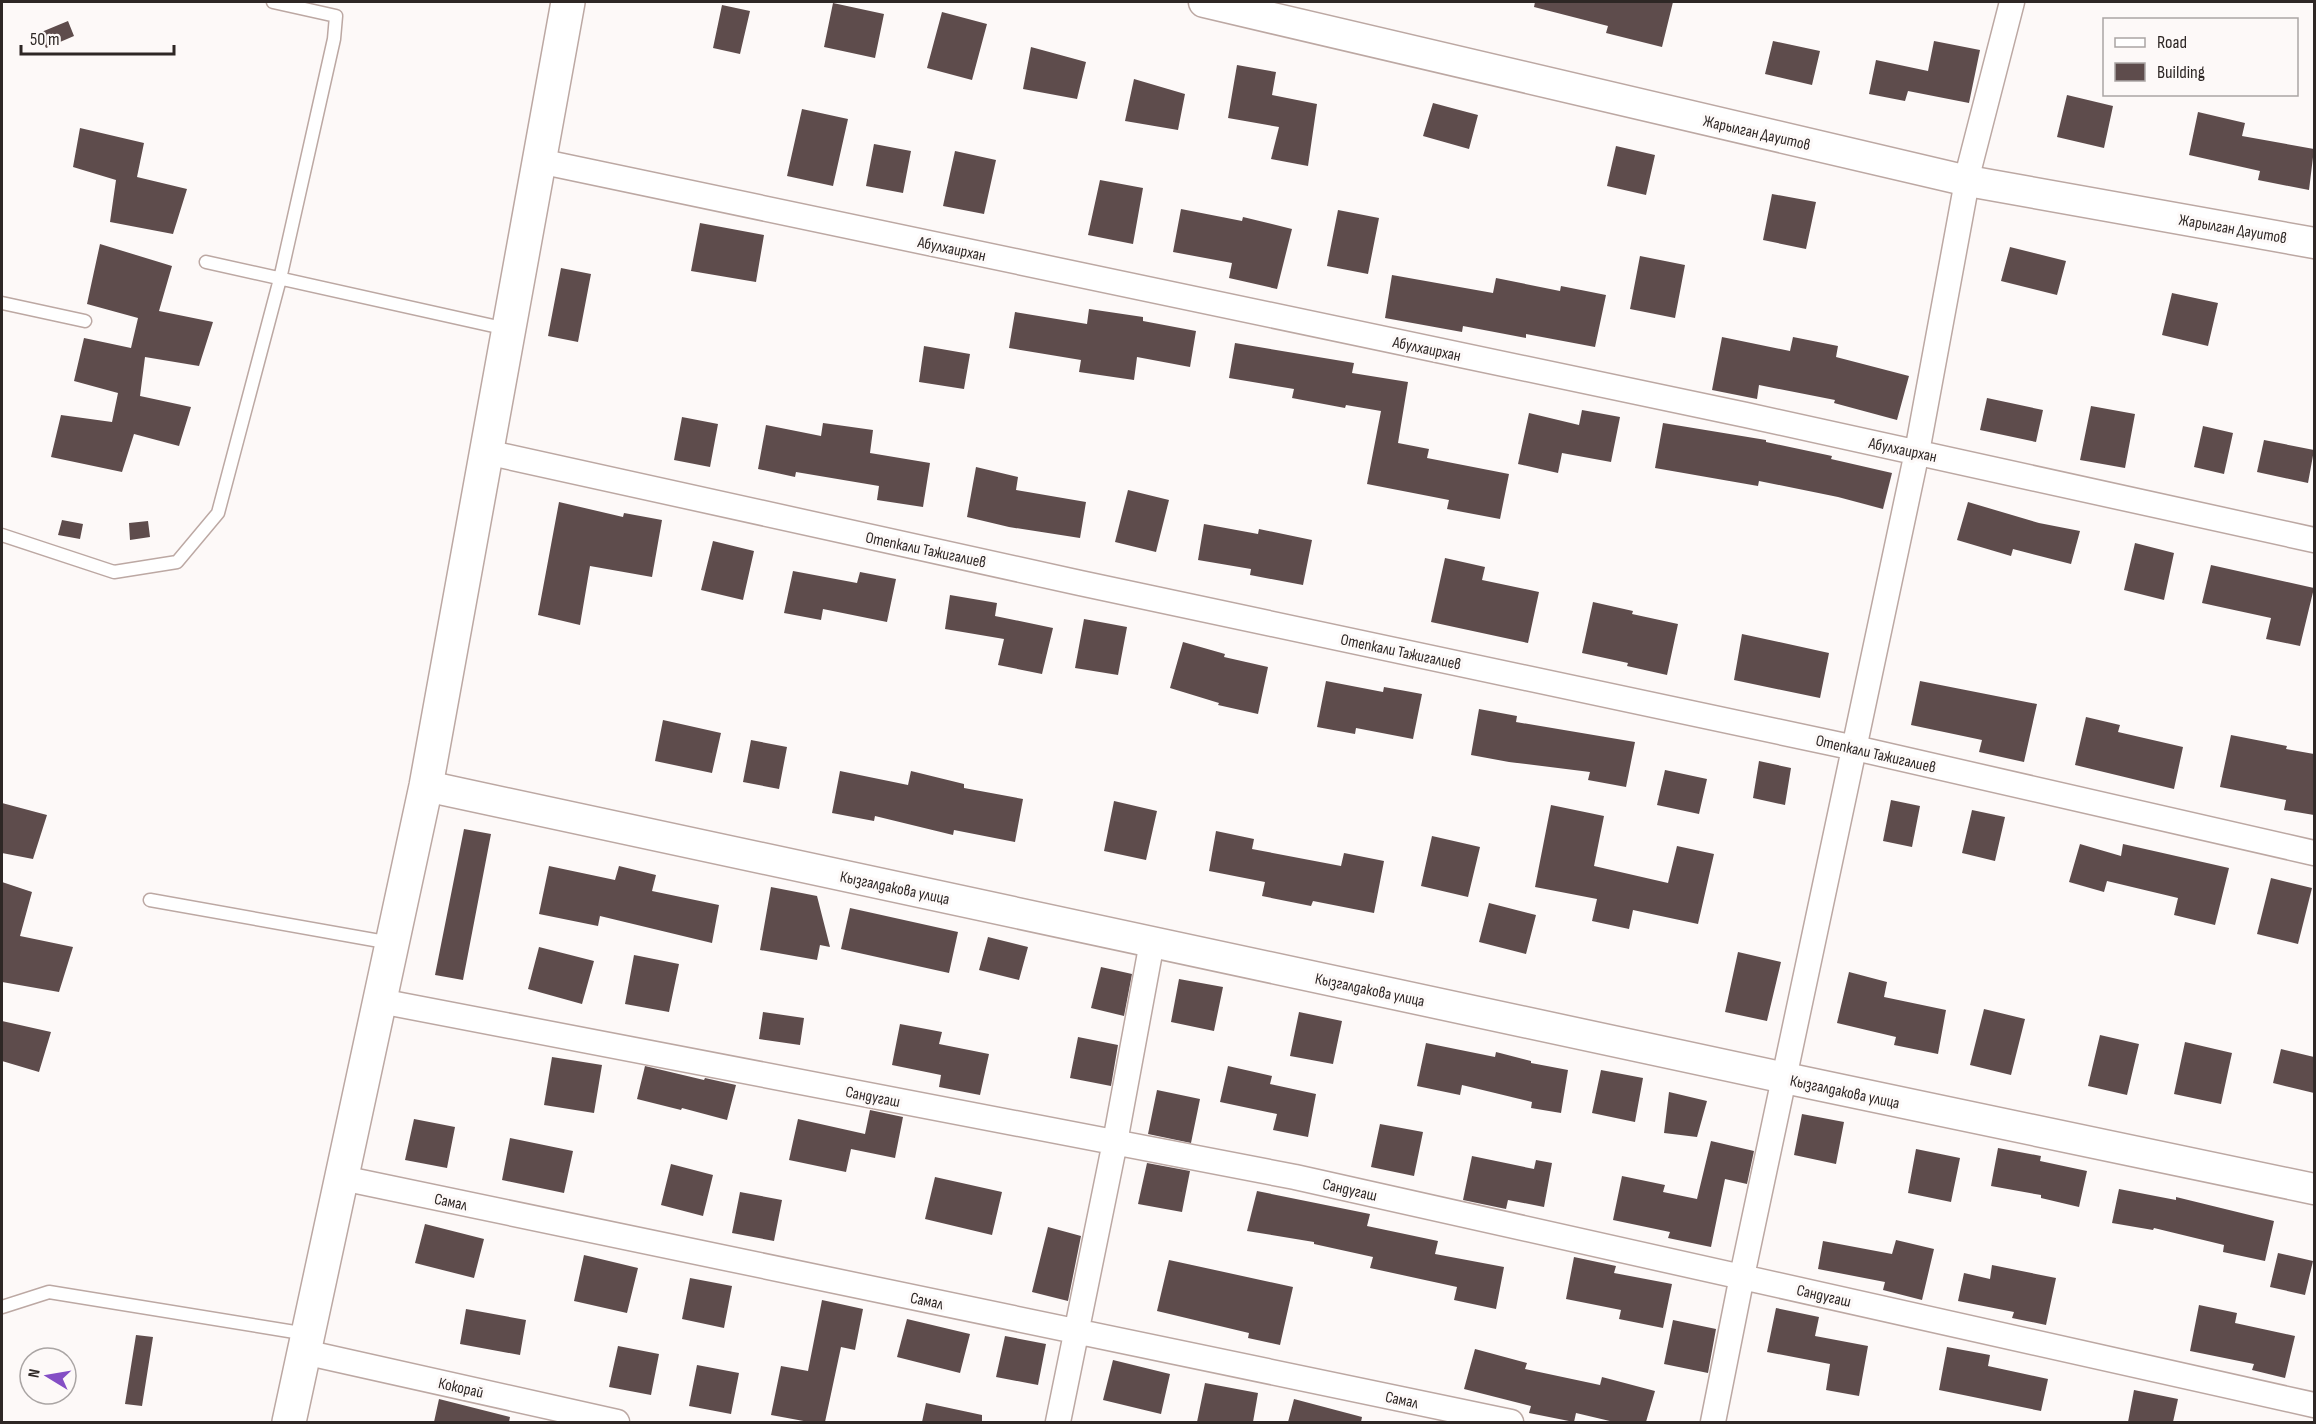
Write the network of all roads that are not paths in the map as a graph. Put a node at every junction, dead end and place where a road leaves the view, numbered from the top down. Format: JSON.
{"nodes":[{"id":1,"x":273,"y":2,"type":"edge"},
{"id":2,"x":568,"y":2,"type":"edge"},
{"id":3,"x":1204,"y":2,"type":"edge"},
{"id":4,"x":2012,"y":2,"type":"edge"},
{"id":5,"x":539,"y":161,"type":"junction"},
{"id":6,"x":1968,"y":181,"type":"junction"},
{"id":7,"x":2314,"y":243,"type":"edge"},
{"id":8,"x":206,"y":262,"type":"dead end"},
{"id":9,"x":280,"y":279,"type":"junction"},
{"id":10,"x":2,"y":303,"type":"edge"},
{"id":11,"x":86,"y":321,"type":"dead end"},
{"id":12,"x":508,"y":330,"type":"junction"},
{"id":13,"x":486,"y":452,"type":"junction"},
{"id":14,"x":1917,"y":452,"type":"junction"},
{"id":15,"x":2,"y":535,"type":"edge"},
{"id":16,"x":2314,"y":540,"type":"edge"},
{"id":17,"x":1855,"y":747,"type":"junction"},
{"id":18,"x":426,"y":786,"type":"junction"},
{"id":19,"x":2314,"y":853,"type":"edge"},
{"id":20,"x":150,"y":900,"type":"dead end"},
{"id":21,"x":1152,"y":942,"type":"junction"},
{"id":22,"x":392,"y":943,"type":"junction"},
{"id":23,"x":380,"y":1001,"type":"junction"},
{"id":24,"x":1785,"y":1078,"type":"junction"},
{"id":25,"x":1115,"y":1142,"type":"junction"},
{"id":26,"x":342,"y":1178,"type":"junction"},
{"id":27,"x":2314,"y":1189,"type":"edge"},
{"id":28,"x":1742,"y":1276,"type":"junction"},
{"id":29,"x":2,"y":1307,"type":"edge"},
{"id":30,"x":1076,"y":1330,"type":"junction"},
{"id":31,"x":306,"y":1343,"type":"junction"},
{"id":32,"x":2314,"y":1405,"type":"edge"},
{"id":33,"x":289,"y":1422,"type":"edge"},
{"id":34,"x":617,"y":1422,"type":"edge"},
{"id":35,"x":1058,"y":1422,"type":"edge"},
{"id":36,"x":1511,"y":1422,"type":"edge"},
{"id":37,"x":1713,"y":1422,"type":"edge"}],
"edges":[{"from":1,"to":9,"type":"lane"},
{"from":2,"to":5,"type":"main road"},
{"from":3,"to":6,"type":"street","name":"Жарылган Дауитов"},
{"from":4,"to":6,"type":"street"},
{"from":5,"to":12,"type":"main road"},
{"from":5,"to":14,"type":"street","name":"Абулхаирхан"},
{"from":6,"to":7,"type":"street","name":"Жарылган Дауитов"},
{"from":6,"to":14,"type":"street"},
{"from":8,"to":9,"type":"lane"},
{"from":9,"to":12,"type":"lane"},
{"from":9,"to":15,"type":"lane"},
{"from":10,"to":11,"type":"lane"},
{"from":12,"to":13,"type":"main road"},
{"from":13,"to":17,"type":"street","name":"Отепкали Тажигалиев"},
{"from":13,"to":18,"type":"main road"},
{"from":14,"to":16,"type":"street","name":"Абулхаирхан"},
{"from":14,"to":17,"type":"street"},
{"from":17,"to":19,"type":"street","name":"Отепкали Тажигалиев"},
{"from":17,"to":24,"type":"street"},
{"from":18,"to":21,"type":"street","name":"Кызгалдакова улица"},
{"from":18,"to":22,"type":"main road"},
{"from":20,"to":22,"type":"lane"},
{"from":21,"to":24,"type":"street","name":"Кызгалдакова улица"},
{"from":21,"to":25,"type":"street"},
{"from":22,"to":23,"type":"main road"},
{"from":23,"to":25,"type":"street","name":"Сандугаш"},
{"from":23,"to":26,"type":"main road"},
{"from":24,"to":27,"type":"street","name":"Кызгалдакова улица"},
{"from":24,"to":28,"type":"street"},
{"from":25,"to":28,"type":"street","name":"Сандугаш"},
{"from":25,"to":30,"type":"street"},
{"from":26,"to":30,"type":"street","name":"Самал"},
{"from":26,"to":31,"type":"main road"},
{"from":28,"to":32,"type":"street","name":"Сандугаш"},
{"from":28,"to":37,"type":"street"},
{"from":29,"to":31,"type":"lane"},
{"from":30,"to":35,"type":"street"},
{"from":30,"to":36,"type":"street","name":"Самал"},
{"from":31,"to":33,"type":"main road"},
{"from":31,"to":34,"type":"street","name":"Кокорай"}]}
